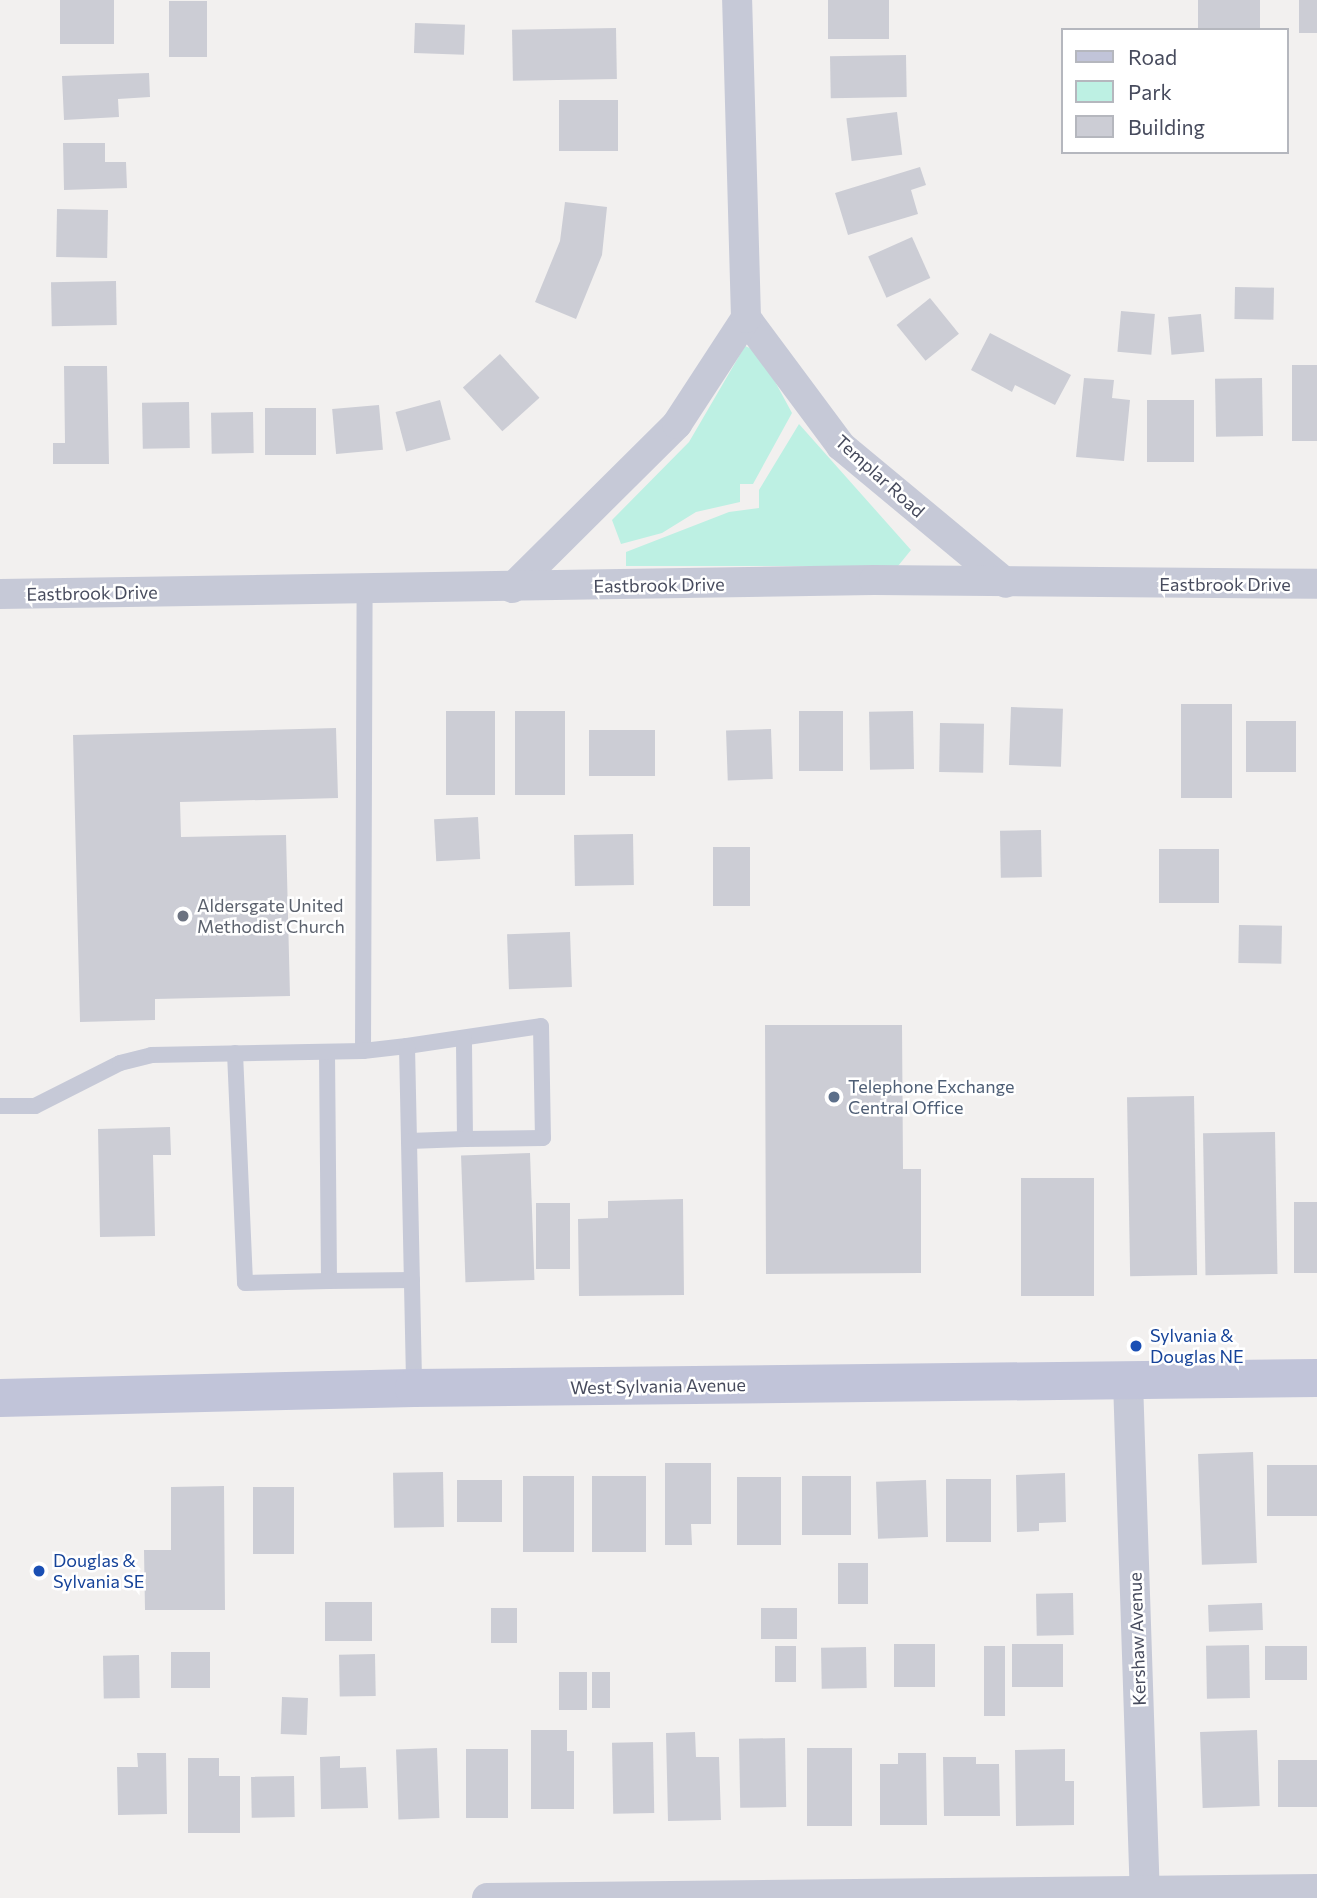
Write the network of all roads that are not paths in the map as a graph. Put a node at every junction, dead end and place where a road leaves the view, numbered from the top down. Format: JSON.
{"nodes":[{"id":1,"x":737,"y":0,"type":"edge"},
{"id":2,"x":746,"y":318,"type":"junction"},
{"id":3,"x":1006,"y":583,"type":"junction"},
{"id":4,"x":1317,"y":584,"type":"edge"},
{"id":5,"x":512,"y":588,"type":"junction"},
{"id":6,"x":365,"y":590,"type":"junction"},
{"id":7,"x":0,"y":594,"type":"edge"},
{"id":8,"x":464,"y":1038,"type":"junction"},
{"id":9,"x":407,"y":1046,"type":"junction"},
{"id":10,"x":363,"y":1051,"type":"junction"},
{"id":11,"x":327,"y":1052,"type":"junction"},
{"id":12,"x":235,"y":1053,"type":"junction"},
{"id":13,"x":0,"y":1106,"type":"edge"},
{"id":14,"x":465,"y":1139,"type":"junction"},
{"id":15,"x":409,"y":1141,"type":"junction"},
{"id":16,"x":412,"y":1280,"type":"junction"},
{"id":17,"x":329,"y":1281,"type":"junction"},
{"id":18,"x":1317,"y":1378,"type":"edge"},
{"id":19,"x":1128,"y":1381,"type":"junction"},
{"id":20,"x":414,"y":1388,"type":"junction"},
{"id":21,"x":0,"y":1398,"type":"edge"},
{"id":22,"x":1317,"y":1889,"type":"edge"},
{"id":23,"x":1145,"y":1895,"type":"edge"},
{"id":24,"x":487,"y":1898,"type":"edge"}],
"edges":[{"from":1,"to":2,"type":"street"},
{"from":2,"to":3,"type":"street","name":"Templar Road"},
{"from":2,"to":5,"type":"street"},
{"from":3,"to":4,"type":"street","name":"Eastbrook Drive"},
{"from":3,"to":5,"type":"street","name":"Eastbrook Drive"},
{"from":5,"to":6,"type":"street","name":"Eastbrook Drive"},
{"from":6,"to":7,"type":"street","name":"Eastbrook Drive"},
{"from":6,"to":10,"type":"lane"},
{"from":8,"to":9,"type":"lane"},
{"from":8,"to":14,"type":"lane"},
{"from":8,"to":14,"type":"lane"},
{"from":9,"to":10,"type":"lane"},
{"from":9,"to":15,"type":"lane"},
{"from":10,"to":11,"type":"lane"},
{"from":11,"to":12,"type":"lane"},
{"from":11,"to":17,"type":"lane"},
{"from":12,"to":13,"type":"lane"},
{"from":12,"to":17,"type":"lane"},
{"from":14,"to":15,"type":"lane"},
{"from":15,"to":16,"type":"lane"},
{"from":16,"to":17,"type":"lane"},
{"from":16,"to":20,"type":"lane"},
{"from":18,"to":19,"type":"main road","name":"West Sylvania Avenue"},
{"from":19,"to":20,"type":"main road","name":"West Sylvania Avenue"},
{"from":19,"to":23,"type":"street","name":"Kershaw Avenue"},
{"from":20,"to":21,"type":"main road","name":"West Sylvania Avenue"},
{"from":22,"to":23,"type":"street"},
{"from":23,"to":24,"type":"street"}]}
